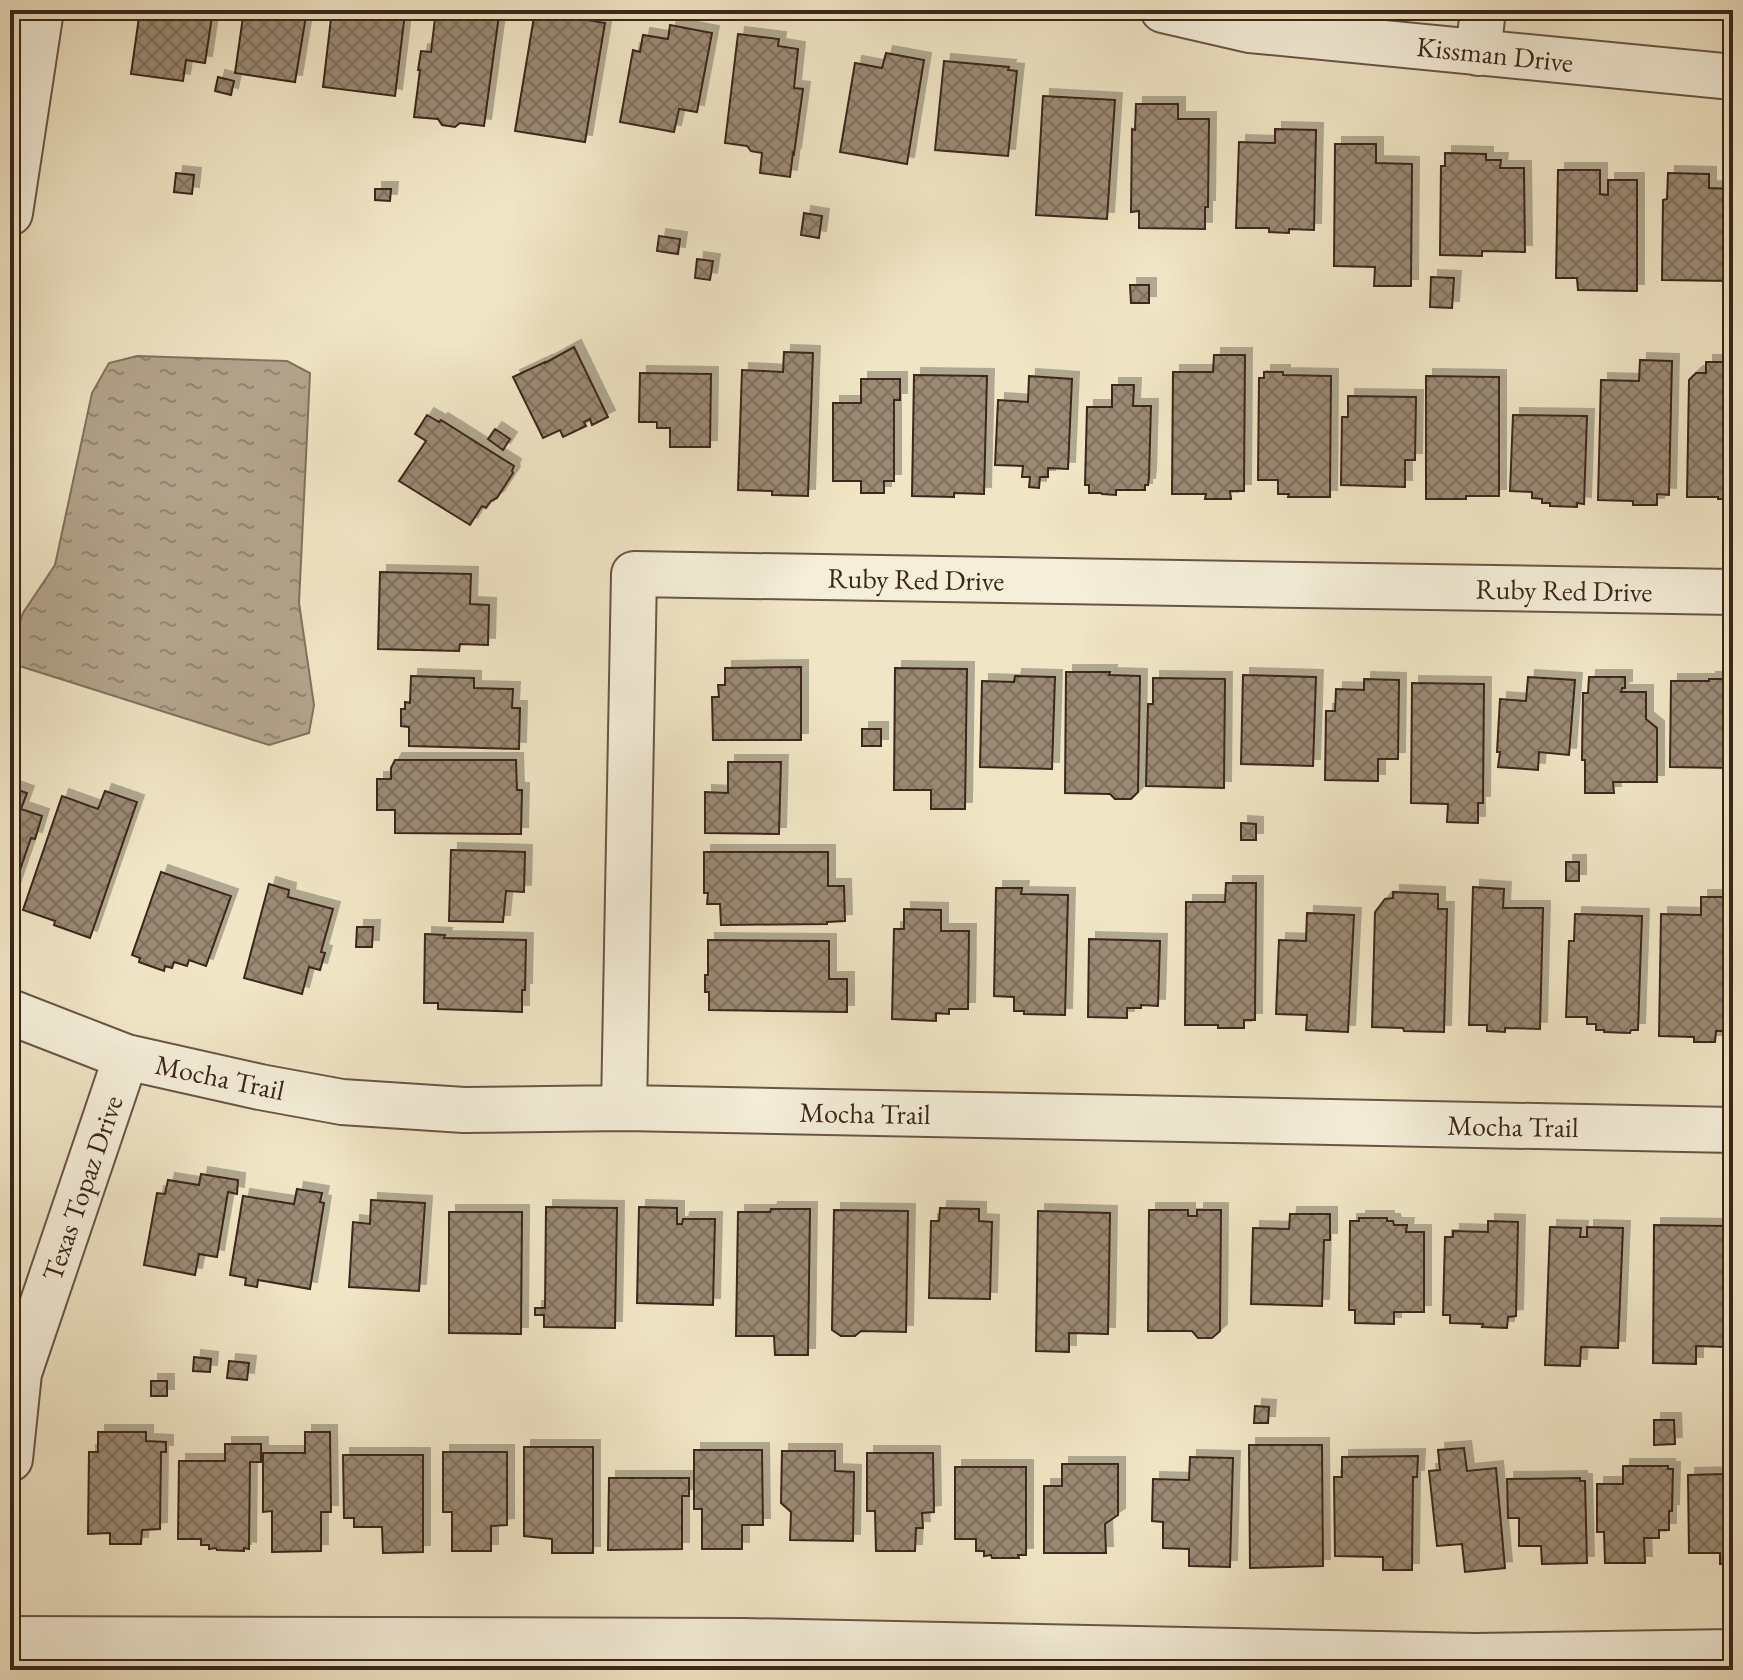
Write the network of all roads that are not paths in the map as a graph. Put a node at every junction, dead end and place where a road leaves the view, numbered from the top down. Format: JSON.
{"nodes":[{"id":1,"x":41,"y":10,"type":"edge"},
{"id":2,"x":1163,"y":10,"type":"edge"},
{"id":3,"x":1483,"y":10,"type":"edge"},
{"id":4,"x":1478,"y":53,"type":"junction"},
{"id":5,"x":1733,"y":77,"type":"edge"},
{"id":6,"x":10,"y":213,"type":"edge"},
{"id":7,"x":1733,"y":592,"type":"edge"},
{"id":8,"x":10,"y":1012,"type":"edge"},
{"id":9,"x":126,"y":1057,"type":"junction"},
{"id":10,"x":624,"y":1108,"type":"junction"},
{"id":11,"x":1733,"y":1130,"type":"edge"},
{"id":12,"x":10,"y":1459,"type":"edge"},
{"id":13,"x":10,"y":1639,"type":"edge"},
{"id":14,"x":1733,"y":1652,"type":"edge"}],
"edges":[{"from":1,"to":6,"type":"street"},
{"from":2,"to":4,"type":"street","name":"Kissman Drive"},
{"from":3,"to":4,"type":"street"},
{"from":4,"to":5,"type":"street","name":"Kissman Drive"},
{"from":7,"to":10,"type":"street","name":"Ruby Red Drive"},
{"from":8,"to":9,"type":"street","name":"Mocha Trail"},
{"from":9,"to":10,"type":"street","name":"Mocha Trail"},
{"from":9,"to":12,"type":"street","name":"Texas Topaz Drive"},
{"from":10,"to":11,"type":"street","name":"Mocha Trail"},
{"from":13,"to":14,"type":"street"}]}
